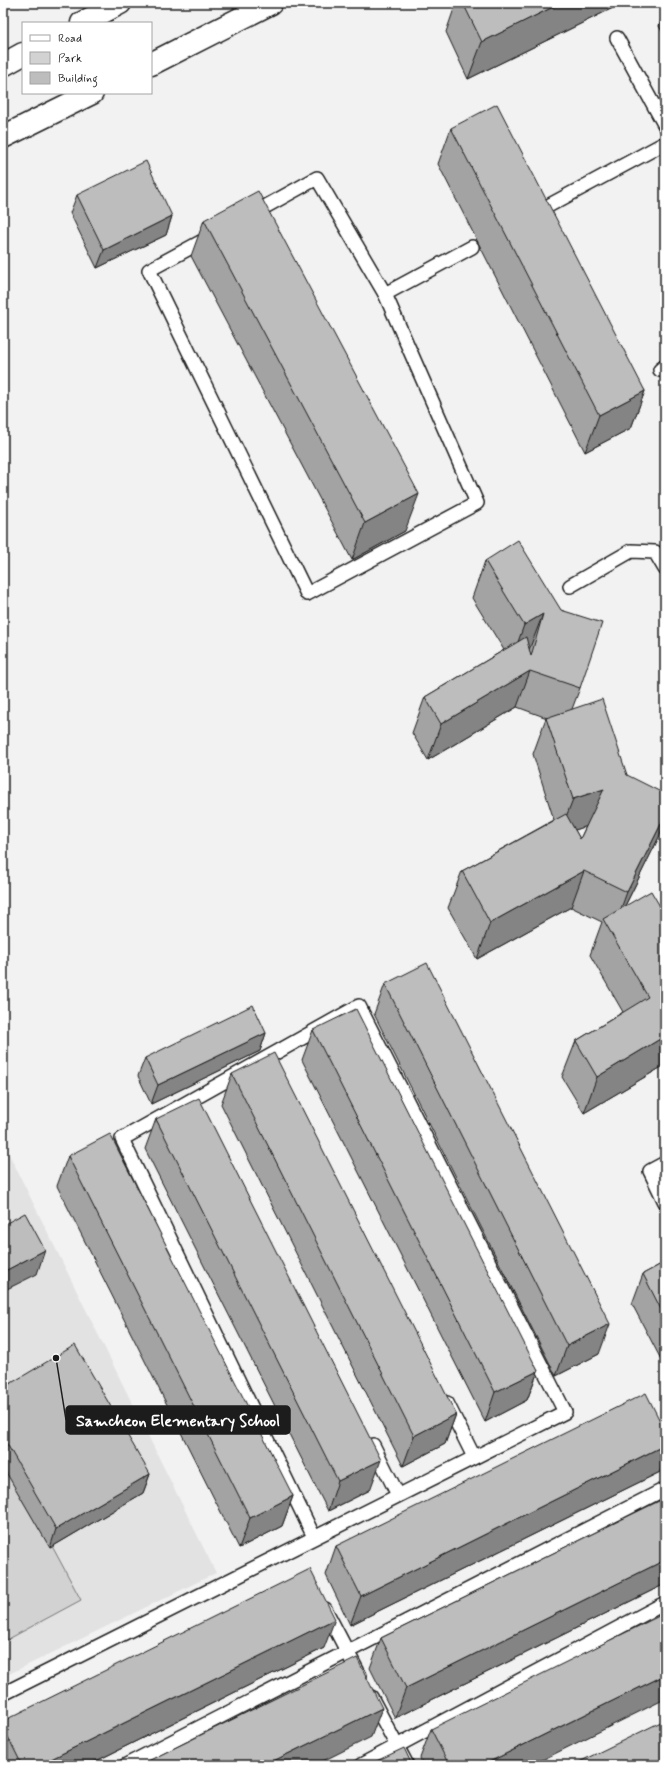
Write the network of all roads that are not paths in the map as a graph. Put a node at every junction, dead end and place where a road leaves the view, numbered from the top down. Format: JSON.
{"nodes":[{"id":1,"x":120,"y":3,"type":"edge"},
{"id":2,"x":271,"y":3,"type":"edge"},
{"id":3,"x":84,"y":22,"type":"edge"},
{"id":4,"x":617,"y":38,"type":"dead end"},
{"id":5,"x":22,"y":55,"type":"edge"},
{"id":6,"x":152,"y":63,"type":"edge"},
{"id":7,"x":3,"y":65,"type":"edge"},
{"id":8,"x":90,"y":94,"type":"edge"},
{"id":9,"x":665,"y":126,"type":"edge"},
{"id":10,"x":3,"y":137,"type":"edge"},
{"id":11,"x":665,"y":143,"type":"edge"},
{"id":12,"x":262,"y":208,"type":"junction"},
{"id":13,"x":533,"y":214,"type":"edge"},
{"id":14,"x":242,"y":219,"type":"edge"},
{"id":15,"x":269,"y":222,"type":"edge"},
{"id":16,"x":222,"y":230,"type":"edge"},
{"id":17,"x":472,"y":247,"type":"dead end"},
{"id":18,"x":385,"y":294,"type":"junction"},
{"id":19,"x":665,"y":569,"type":"edge"},
{"id":20,"x":570,"y":586,"type":"dead end"},
{"id":21,"x":271,"y":1056,"type":"junction"},
{"id":22,"x":278,"y":1070,"type":"edge"},
{"id":23,"x":197,"y":1097,"type":"junction"},
{"id":24,"x":204,"y":1111,"type":"edge"},
{"id":25,"x":665,"y":1164,"type":"edge"},
{"id":26,"x":665,"y":1202,"type":"edge"},
{"id":27,"x":442,"y":1394,"type":"edge"},
{"id":28,"x":366,"y":1431,"type":"edge"},
{"id":29,"x":474,"y":1457,"type":"junction"},
{"id":30,"x":665,"y":1489,"type":"edge"},
{"id":31,"x":398,"y":1495,"type":"junction"},
{"id":32,"x":314,"y":1537,"type":"junction"},
{"id":33,"x":318,"y":1596,"type":"edge"},
{"id":34,"x":665,"y":1603,"type":"edge"},
{"id":35,"x":347,"y":1652,"type":"junction"},
{"id":36,"x":3,"y":1694,"type":"edge"},
{"id":37,"x":397,"y":1746,"type":"junction"},
{"id":38,"x":126,"y":1765,"type":"edge"},
{"id":39,"x":361,"y":1765,"type":"edge"},
{"id":40,"x":407,"y":1765,"type":"edge"}],
"edges":[{"from":1,"to":3,"type":"street"},
{"from":2,"to":6,"type":"street"},
{"from":4,"to":9,"type":"lane"},
{"from":5,"to":7,"type":"street"},
{"from":8,"to":10,"type":"street"},
{"from":11,"to":13,"type":"lane"},
{"from":12,"to":14,"type":"lane"},
{"from":12,"to":15,"type":"lane"},
{"from":12,"to":18,"type":"lane"},
{"from":16,"to":18,"type":"lane"},
{"from":17,"to":18,"type":"lane"},
{"from":19,"to":20,"type":"lane"},
{"from":21,"to":22,"type":"lane"},
{"from":21,"to":23,"type":"lane"},
{"from":21,"to":29,"type":"lane"},
{"from":23,"to":24,"type":"lane"},
{"from":23,"to":32,"type":"lane"},
{"from":25,"to":26,"type":"lane"},
{"from":27,"to":29,"type":"lane"},
{"from":28,"to":31,"type":"lane"},
{"from":29,"to":31,"type":"lane"},
{"from":30,"to":35,"type":"lane"},
{"from":31,"to":32,"type":"lane"},
{"from":32,"to":36,"type":"lane"},
{"from":33,"to":35,"type":"lane"},
{"from":34,"to":37,"type":"lane"},
{"from":35,"to":37,"type":"lane"},
{"from":35,"to":38,"type":"lane"},
{"from":37,"to":39,"type":"lane"},
{"from":37,"to":40,"type":"lane"}]}
